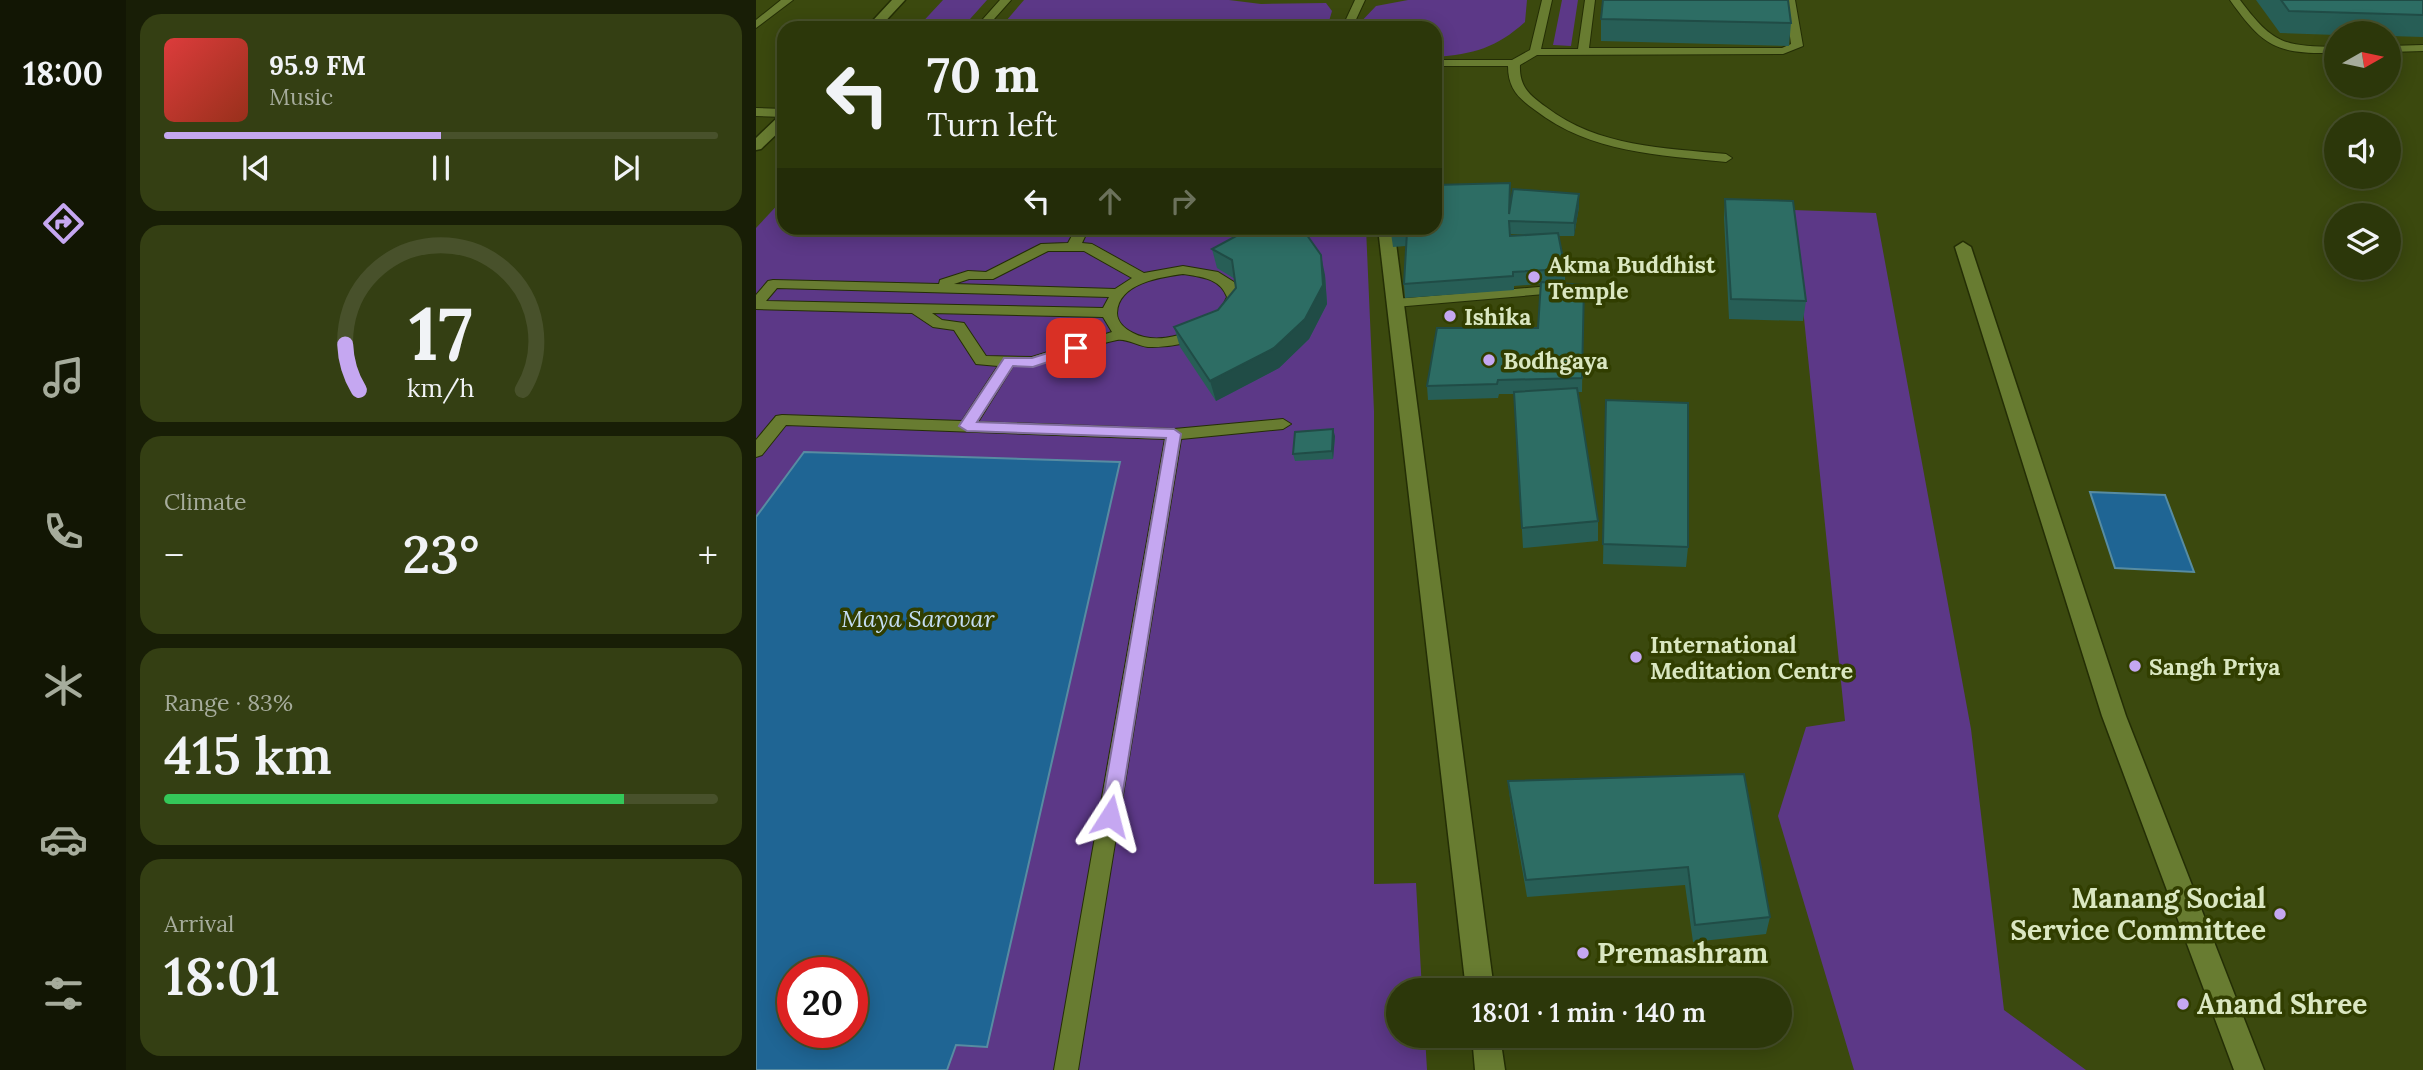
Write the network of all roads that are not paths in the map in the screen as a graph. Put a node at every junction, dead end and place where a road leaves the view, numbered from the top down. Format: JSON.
{"nodes":[{"id":1,"x":788,"y":0,"type":"edge"},
{"id":2,"x":899,"y":0,"type":"edge"},
{"id":3,"x":1006,"y":0,"type":"edge"},
{"id":4,"x":1360,"y":0,"type":"edge"},
{"id":5,"x":1547,"y":0,"type":"edge"},
{"id":6,"x":1590,"y":0,"type":"edge"},
{"id":7,"x":1790,"y":0,"type":"edge"},
{"id":8,"x":2235,"y":0,"type":"edge"},
{"id":9,"x":879,"y":21,"type":"edge"},
{"id":10,"x":987,"y":21,"type":"edge"},
{"id":11,"x":1350,"y":21,"type":"edge"},
{"id":12,"x":756,"y":25,"type":"edge"},
{"id":13,"x":2423,"y":48,"type":"edge"},
{"id":14,"x":2401,"y":49,"type":"edge"},
{"id":15,"x":2324,"y":50,"type":"edge"},
{"id":16,"x":1535,"y":52,"type":"junction"},
{"id":17,"x":1583,"y":52,"type":"junction"},
{"id":18,"x":1442,"y":63,"type":"edge"},
{"id":19,"x":1514,"y":63,"type":"junction"},
{"id":20,"x":756,"y":112,"type":"edge"},
{"id":21,"x":777,"y":113,"type":"edge"},
{"id":22,"x":777,"y":126,"type":"edge"},
{"id":23,"x":756,"y":146,"type":"edge"},
{"id":24,"x":1726,"y":158,"type":"dead end"},
{"id":25,"x":1079,"y":235,"type":"edge"},
{"id":26,"x":1387,"y":235,"type":"edge"},
{"id":27,"x":1073,"y":247,"type":"junction"},
{"id":28,"x":1963,"y":247,"type":"dead end"},
{"id":29,"x":1143,"y":278,"type":"junction"},
{"id":30,"x":932,"y":287,"type":"junction"},
{"id":31,"x":1567,"y":288,"type":"edge"},
{"id":32,"x":1119,"y":293,"type":"junction"},
{"id":33,"x":758,"y":299,"type":"edge"},
{"id":34,"x":1395,"y":303,"type":"junction"},
{"id":35,"x":917,"y":310,"type":"junction"},
{"id":36,"x":1109,"y":313,"type":"junction"},
{"id":37,"x":1120,"y":334,"type":"junction"},
{"id":38,"x":1009,"y":361,"type":"junction"},
{"id":39,"x":1283,"y":424,"type":"dead end"},
{"id":40,"x":967,"y":426,"type":"junction"},
{"id":41,"x":1174,"y":434,"type":"junction"},
{"id":42,"x":756,"y":451,"type":"edge"},
{"id":43,"x":1479,"y":978,"type":"edge"},
{"id":44,"x":1487,"y":1048,"type":"edge"},
{"id":45,"x":1066,"y":1070,"type":"edge"},
{"id":46,"x":1490,"y":1070,"type":"edge"},
{"id":47,"x":2249,"y":1070,"type":"edge"}],
"edges":[{"from":1,"to":12,"type":"lane"},
{"from":2,"to":9,"type":"street"},
{"from":3,"to":10,"type":"lane"},
{"from":4,"to":11,"type":"lane"},
{"from":5,"to":16,"type":"lane"},
{"from":6,"to":17,"type":"lane"},
{"from":7,"to":17,"type":"lane"},
{"from":8,"to":15,"type":"lane"},
{"from":13,"to":14,"type":"lane"},
{"from":16,"to":17,"type":"lane"},
{"from":16,"to":19,"type":"lane"},
{"from":18,"to":19,"type":"lane"},
{"from":19,"to":24,"type":"lane"},
{"from":20,"to":21,"type":"lane"},
{"from":22,"to":23,"type":"street"},
{"from":25,"to":27,"type":"lane"},
{"from":26,"to":34,"type":"street"},
{"from":27,"to":29,"type":"lane"},
{"from":27,"to":30,"type":"lane"},
{"from":28,"to":47,"type":"street"},
{"from":29,"to":32,"type":"lane"},
{"from":29,"to":37,"type":"lane"},
{"from":30,"to":32,"type":"lane"},
{"from":30,"to":33,"type":"lane"},
{"from":31,"to":34,"type":"lane"},
{"from":32,"to":36,"type":"lane"},
{"from":33,"to":35,"type":"lane"},
{"from":34,"to":43,"type":"street"},
{"from":35,"to":36,"type":"lane"},
{"from":35,"to":38,"type":"lane"},
{"from":36,"to":37,"type":"lane"},
{"from":37,"to":38,"type":"lane"},
{"from":38,"to":40,"type":"lane"},
{"from":39,"to":41,"type":"lane"},
{"from":40,"to":41,"type":"lane"},
{"from":40,"to":42,"type":"lane"},
{"from":41,"to":45,"type":"lane"},
{"from":44,"to":46,"type":"street"}]}
